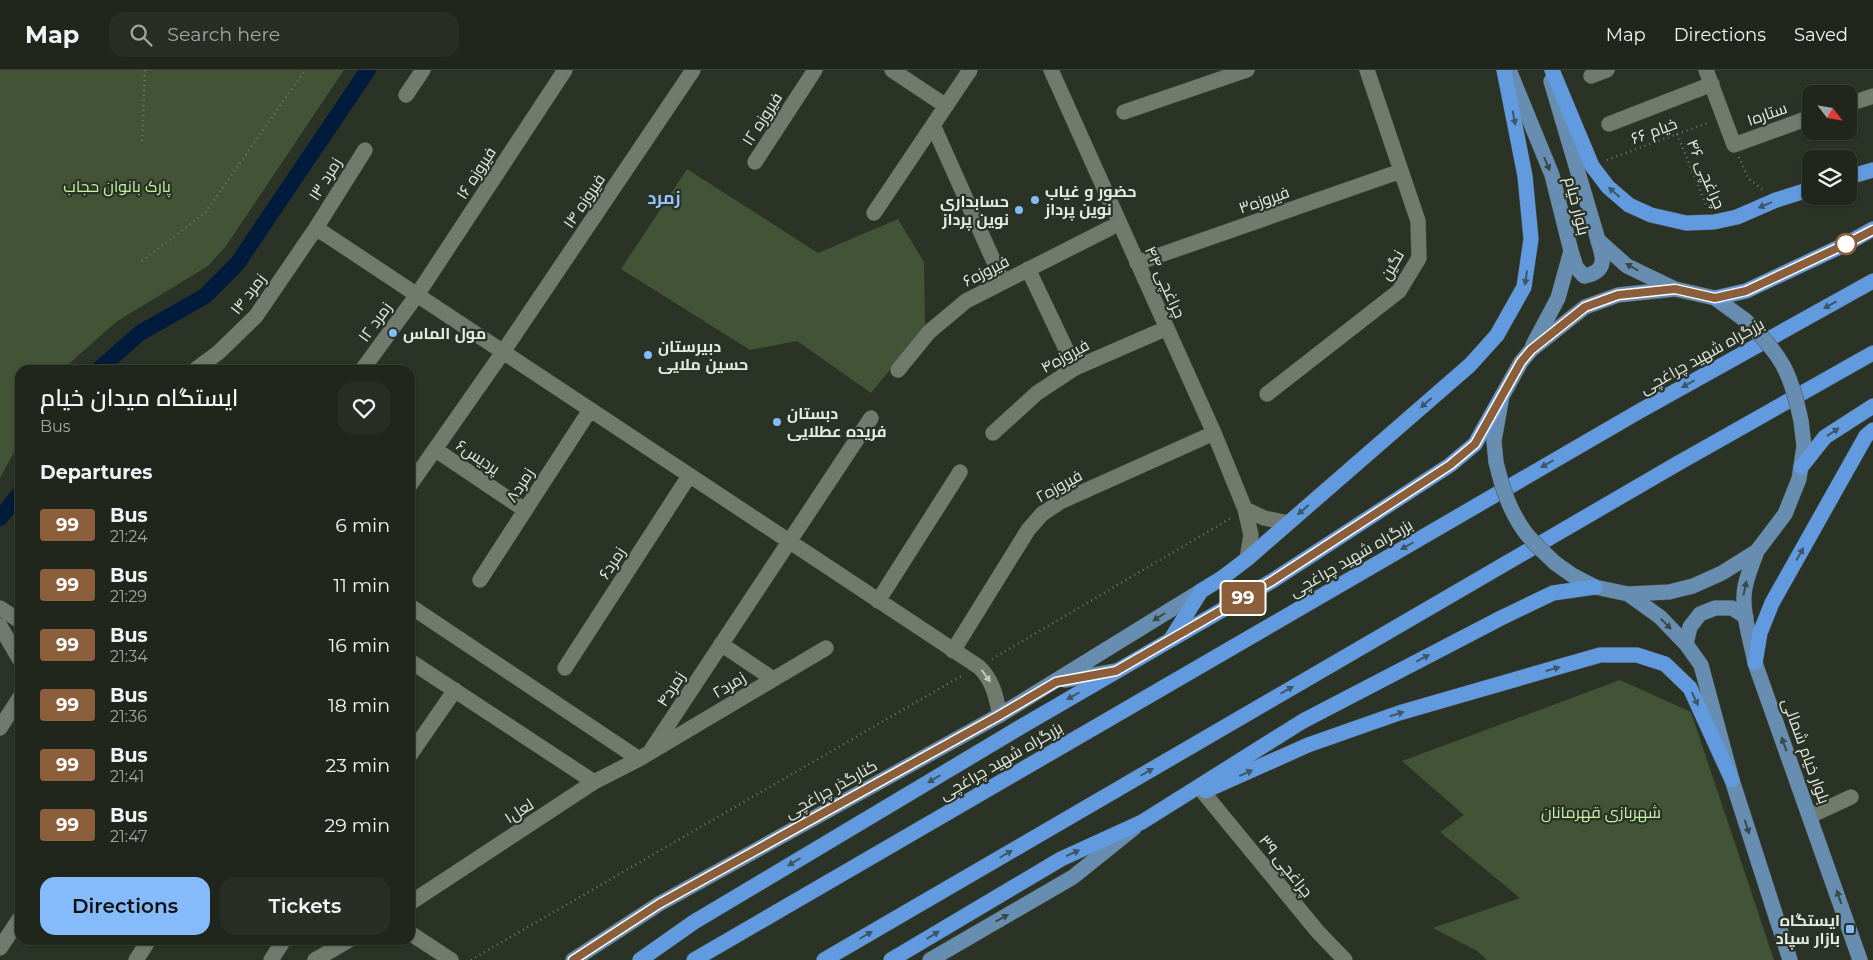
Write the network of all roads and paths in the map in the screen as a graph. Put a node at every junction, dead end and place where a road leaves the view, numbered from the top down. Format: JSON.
{"nodes":[{"id":1,"x":145,"y":70,"type":"edge"},
{"id":2,"x":305,"y":70,"type":"edge"},
{"id":3,"x":422,"y":70,"type":"edge"},
{"id":4,"x":565,"y":70,"type":"edge"},
{"id":5,"x":693,"y":70,"type":"edge"},
{"id":6,"x":815,"y":70,"type":"edge"},
{"id":7,"x":892,"y":70,"type":"edge"},
{"id":8,"x":970,"y":70,"type":"edge"},
{"id":9,"x":1051,"y":70,"type":"edge"},
{"id":10,"x":1247,"y":70,"type":"edge"},
{"id":11,"x":1367,"y":70,"type":"edge"},
{"id":12,"x":1504,"y":70,"type":"edge"},
{"id":13,"x":1509,"y":70,"type":"edge"},
{"id":14,"x":1547,"y":70,"type":"edge"},
{"id":15,"x":1552,"y":70,"type":"edge"},
{"id":16,"x":1607,"y":70,"type":"edge"},
{"id":17,"x":1591,"y":76,"type":"dead end"},
{"id":18,"x":1709,"y":77,"type":"edge"},
{"id":19,"x":406,"y":95,"type":"dead end"},
{"id":20,"x":1873,"y":96,"type":"edge"},
{"id":21,"x":1858,"y":101,"type":"edge"},
{"id":22,"x":946,"y":106,"type":"junction"},
{"id":23,"x":1124,"y":112,"type":"dead end"},
{"id":24,"x":1723,"y":117,"type":"junction"},
{"id":25,"x":1802,"y":120,"type":"edge"},
{"id":26,"x":1609,"y":124,"type":"dead end"},
{"id":27,"x":934,"y":125,"type":"junction"},
{"id":28,"x":1677,"y":134,"type":"junction"},
{"id":29,"x":142,"y":141,"type":"dead end"},
{"id":30,"x":1734,"y":144,"type":"junction"},
{"id":31,"x":365,"y":150,"type":"dead end"},
{"id":32,"x":755,"y":162,"type":"dead end"},
{"id":33,"x":1592,"y":166,"type":"junction"},
{"id":34,"x":1873,"y":170,"type":"edge"},
{"id":35,"x":1401,"y":171,"type":"junction"},
{"id":36,"x":1857,"y":175,"type":"edge"},
{"id":37,"x":1802,"y":192,"type":"edge"},
{"id":38,"x":1776,"y":200,"type":"junction"},
{"id":39,"x":874,"y":213,"type":"dead end"},
{"id":40,"x":1714,"y":222,"type":"junction"},
{"id":41,"x":316,"y":228,"type":"junction"},
{"id":42,"x":1110,"y":228,"type":"dead end"},
{"id":43,"x":1873,"y":230,"type":"edge"},
{"id":44,"x":1598,"y":240,"type":"junction"},
{"id":45,"x":1570,"y":251,"type":"junction"},
{"id":46,"x":142,"y":261,"type":"dead end"},
{"id":47,"x":1138,"y":263,"type":"junction"},
{"id":48,"x":1028,"y":269,"type":"junction"},
{"id":49,"x":1873,"y":281,"type":"edge"},
{"id":50,"x":1003,"y":282,"type":"junction"},
{"id":51,"x":1675,"y":289,"type":"junction"},
{"id":52,"x":416,"y":295,"type":"junction"},
{"id":53,"x":1715,"y":298,"type":"junction"},
{"id":54,"x":1166,"y":328,"type":"junction"},
{"id":55,"x":1531,"y":350,"type":"junction"},
{"id":56,"x":504,"y":352,"type":"junction"},
{"id":57,"x":1873,"y":353,"type":"edge"},
{"id":58,"x":202,"y":365,"type":"edge"},
{"id":59,"x":366,"y":365,"type":"edge"},
{"id":60,"x":1075,"y":368,"type":"junction"},
{"id":61,"x":898,"y":370,"type":"dead end"},
{"id":62,"x":1267,"y":394,"type":"dead end"},
{"id":63,"x":1502,"y":396,"type":"junction"},
{"id":64,"x":1873,"y":406,"type":"edge"},
{"id":65,"x":590,"y":410,"type":"junction"},
{"id":66,"x":871,"y":418,"type":"dead end"},
{"id":67,"x":1873,"y":430,"type":"edge"},
{"id":68,"x":993,"y":433,"type":"dead end"},
{"id":69,"x":1214,"y":433,"type":"junction"},
{"id":70,"x":436,"y":450,"type":"junction"},
{"id":71,"x":1802,"y":467,"type":"junction"},
{"id":72,"x":960,"y":472,"type":"dead end"},
{"id":73,"x":689,"y":476,"type":"junction"},
{"id":74,"x":415,"y":478,"type":"edge"},
{"id":75,"x":525,"y":510,"type":"junction"},
{"id":76,"x":1245,"y":510,"type":"junction"},
{"id":77,"x":1288,"y":523,"type":"junction"},
{"id":78,"x":789,"y":542,"type":"junction"},
{"id":79,"x":1757,"y":552,"type":"junction"},
{"id":80,"x":1247,"y":559,"type":"junction"},
{"id":81,"x":480,"y":580,"type":"dead end"},
{"id":82,"x":1595,"y":587,"type":"junction"},
{"id":83,"x":1201,"y":591,"type":"junction"},
{"id":84,"x":1628,"y":594,"type":"junction"},
{"id":85,"x":878,"y":601,"type":"junction"},
{"id":86,"x":0,"y":608,"type":"edge"},
{"id":87,"x":415,"y":609,"type":"edge"},
{"id":88,"x":1746,"y":617,"type":"junction"},
{"id":89,"x":15,"y":618,"type":"edge"},
{"id":90,"x":0,"y":626,"type":"edge"},
{"id":91,"x":1170,"y":640,"type":"junction"},
{"id":92,"x":721,"y":644,"type":"junction"},
{"id":93,"x":1686,"y":644,"type":"junction"},
{"id":94,"x":826,"y":648,"type":"dead end"},
{"id":95,"x":953,"y":651,"type":"junction"},
{"id":96,"x":15,"y":652,"type":"edge"},
{"id":97,"x":1755,"y":662,"type":"junction"},
{"id":98,"x":415,"y":664,"type":"edge"},
{"id":99,"x":978,"y":666,"type":"junction"},
{"id":100,"x":565,"y":668,"type":"dead end"},
{"id":101,"x":1116,"y":671,"type":"junction"},
{"id":102,"x":773,"y":679,"type":"junction"},
{"id":103,"x":1056,"y":682,"type":"junction"},
{"id":104,"x":454,"y":690,"type":"junction"},
{"id":105,"x":15,"y":705,"type":"edge"},
{"id":106,"x":1000,"y":715,"type":"junction"},
{"id":107,"x":0,"y":728,"type":"edge"},
{"id":108,"x":415,"y":748,"type":"edge"},
{"id":109,"x":644,"y":756,"type":"junction"},
{"id":110,"x":1732,"y":780,"type":"junction"},
{"id":111,"x":594,"y":782,"type":"junction"},
{"id":112,"x":1203,"y":792,"type":"junction"},
{"id":113,"x":1851,"y":797,"type":"dead end"},
{"id":114,"x":1168,"y":804,"type":"junction"},
{"id":115,"x":1810,"y":816,"type":"junction"},
{"id":116,"x":1142,"y":822,"type":"junction"},
{"id":117,"x":415,"y":900,"type":"edge"},
{"id":118,"x":15,"y":926,"type":"edge"},
{"id":119,"x":415,"y":936,"type":"edge"},
{"id":120,"x":146,"y":945,"type":"edge"},
{"id":121,"x":281,"y":945,"type":"edge"},
{"id":122,"x":340,"y":945,"type":"edge"},
{"id":123,"x":0,"y":948,"type":"edge"},
{"id":124,"x":0,"y":957,"type":"edge"},
{"id":125,"x":5,"y":960,"type":"edge"},
{"id":126,"x":136,"y":960,"type":"edge"},
{"id":127,"x":271,"y":960,"type":"edge"},
{"id":128,"x":315,"y":960,"type":"edge"},
{"id":129,"x":451,"y":960,"type":"edge"},
{"id":130,"x":472,"y":960,"type":"edge"},
{"id":131,"x":573,"y":960,"type":"edge"},
{"id":132,"x":640,"y":960,"type":"edge"},
{"id":133,"x":694,"y":960,"type":"edge"},
{"id":134,"x":824,"y":960,"type":"edge"},
{"id":135,"x":891,"y":960,"type":"edge"},
{"id":136,"x":930,"y":960,"type":"edge"},
{"id":137,"x":1345,"y":960,"type":"edge"},
{"id":138,"x":1790,"y":960,"type":"edge"},
{"id":139,"x":1860,"y":960,"type":"edge"}],
"edges":[{"from":1,"to":29,"type":"path"},
{"from":2,"to":46,"type":"path"},
{"from":3,"to":19,"type":"street"},
{"from":4,"to":52,"type":"street","name":"فیروزه ۱۶"},
{"from":5,"to":56,"type":"street","name":"فیروزه ۱۴"},
{"from":6,"to":32,"type":"street","name":"فیروزه ۱۲"},
{"from":7,"to":22,"type":"street"},
{"from":8,"to":22,"type":"street"},
{"from":9,"to":47,"type":"street","name":"چراغچی ۴۴"},
{"from":10,"to":23,"type":"street"},
{"from":11,"to":35,"type":"street","name":"نگین"},
{"from":12,"to":77,"type":"highway","one_way":true},
{"from":13,"to":45,"type":"main road","name":"بلوار خیام","one_way":true},
{"from":14,"to":44,"type":"main road","name":"بلوار خیام"},
{"from":15,"to":33,"type":"highway"},
{"from":16,"to":17,"type":"street"},
{"from":18,"to":24,"type":"street"},
{"from":18,"to":26,"type":"street"},
{"from":20,"to":21,"type":"street"},
{"from":22,"to":27,"type":"street"},
{"from":24,"to":28,"type":"path","name":"خیام ۶۶"},
{"from":24,"to":30,"type":"street"},
{"from":25,"to":30,"type":"street","name":"ستاره۱"},
{"from":27,"to":39,"type":"street"},
{"from":27,"to":50,"type":"street"},
{"from":28,"to":33,"type":"path","name":"خیام ۶۶"},
{"from":28,"to":40,"type":"path","name":"چراغچی ۴۶"},
{"from":30,"to":38,"type":"path"},
{"from":31,"to":41,"type":"street","name":"زمرد ۱۳"},
{"from":40,"to":33,"type":"highway","one_way":true},
{"from":34,"to":36,"type":"highway"},
{"from":35,"to":47,"type":"street","name":"فیروزه۳"},
{"from":35,"to":62,"type":"street","name":"نگین"},
{"from":37,"to":38,"type":"highway"},
{"from":38,"to":40,"type":"highway","one_way":true},
{"from":41,"to":52,"type":"street"},
{"from":41,"to":58,"type":"street","name":"زمرد ۱۴"},
{"from":42,"to":48,"type":"street","name":"فیروزه۶"},
{"from":43,"to":53,"type":"highway"},
{"from":44,"to":45,"type":"main road"},
{"from":51,"to":44,"type":"main road","name":"بلوار خیام","one_way":true},
{"from":45,"to":55,"type":"main road","name":"بلوار خیام"},
{"from":47,"to":54,"type":"street","name":"چراغچی ۴۴"},
{"from":48,"to":50,"type":"street","name":"فیروزه۶"},
{"from":48,"to":60,"type":"street"},
{"from":49,"to":133,"type":"highway","name":"بزرگراه شهید چراغچی","one_way":true},
{"from":50,"to":61,"type":"street","name":"فیروزه۶"},
{"from":51,"to":53,"type":"main road"},
{"from":51,"to":55,"type":"main road"},
{"from":52,"to":56,"type":"street"},
{"from":52,"to":59,"type":"street","name":"زمرد ۱۲"},
{"from":53,"to":71,"type":"main road","bridge":true},
{"from":54,"to":60,"type":"street","name":"فیروزه۴"},
{"from":54,"to":69,"type":"street","name":"چراغچی ۴۴"},
{"from":55,"to":63,"type":"main road"},
{"from":56,"to":65,"type":"street"},
{"from":56,"to":70,"type":"street","name":"فیروزه ۱۴"},
{"from":134,"to":57,"type":"highway","one_way":true},
{"from":60,"to":68,"type":"street","name":"فیروزه۴"},
{"from":63,"to":82,"type":"main road","bridge":true},
{"from":63,"to":91,"type":"highway"},
{"from":71,"to":64,"type":"highway","one_way":true},
{"from":65,"to":73,"type":"street"},
{"from":65,"to":75,"type":"street","name":"زمرد۸"},
{"from":66,"to":78,"type":"street","name":"زمرد۴"},
{"from":97,"to":67,"type":"highway","one_way":true},
{"from":69,"to":76,"type":"street","name":"چراغچی ۴۴"},
{"from":69,"to":95,"type":"street","name":"فیروزه۲"},
{"from":70,"to":74,"type":"street","name":"فیروزه ۱۴"},
{"from":70,"to":75,"type":"street","name":"پردیس۶"},
{"from":71,"to":79,"type":"main road"},
{"from":72,"to":85,"type":"street"},
{"from":73,"to":78,"type":"street"},
{"from":73,"to":100,"type":"street","name":"زمرد۶"},
{"from":75,"to":81,"type":"street","name":"زمرد۸"},
{"from":76,"to":77,"type":"street"},
{"from":76,"to":80,"type":"street","name":"چراغچی ۴۴"},
{"from":76,"to":99,"type":"path"},
{"from":77,"to":80,"type":"highway"},
{"from":78,"to":85,"type":"street"},
{"from":78,"to":92,"type":"street","name":"زمرد۴"},
{"from":79,"to":84,"type":"main road"},
{"from":88,"to":79,"type":"main road","name":"بلوار خیام شمالی","one_way":true},
{"from":80,"to":83,"type":"highway"},
{"from":82,"to":84,"type":"main road"},
{"from":114,"to":82,"type":"highway","one_way":true},
{"from":83,"to":91,"type":"highway"},
{"from":83,"to":103,"type":"main road","one_way":true},
{"from":84,"to":93,"type":"main road","one_way":true},
{"from":85,"to":95,"type":"street"},
{"from":86,"to":89,"type":"street"},
{"from":87,"to":109,"type":"street"},
{"from":88,"to":93,"type":"main road"},
{"from":88,"to":97,"type":"main road","name":"بلوار خیام شمالی"},
{"from":90,"to":96,"type":"street"},
{"from":91,"to":101,"type":"highway"},
{"from":92,"to":102,"type":"street"},
{"from":92,"to":109,"type":"street","name":"زمرد۴"},
{"from":93,"to":110,"type":"main road"},
{"from":94,"to":102,"type":"street","name":"زمرد۲"},
{"from":95,"to":99,"type":"street"},
{"from":115,"to":97,"type":"main road","name":"بلوار خیام شمالی","one_way":true},
{"from":98,"to":104,"type":"street"},
{"from":99,"to":106,"type":"street","one_way":true},
{"from":99,"to":130,"type":"path"},
{"from":101,"to":103,"type":"main road","name":"کنارگذر چراغچی"},
{"from":101,"to":132,"type":"highway","one_way":true},
{"from":102,"to":109,"type":"street","name":"زمرد۲"},
{"from":103,"to":106,"type":"main road","name":"کنارگذر چراغچی"},
{"from":104,"to":108,"type":"street"},
{"from":104,"to":111,"type":"street"},
{"from":105,"to":107,"type":"street"},
{"from":106,"to":131,"type":"main road","name":"کنارگذر چراغچی"},
{"from":109,"to":111,"type":"street","name":"لعل۱"},
{"from":112,"to":110,"type":"highway","one_way":true},
{"from":110,"to":138,"type":"main road","one_way":true},
{"from":111,"to":117,"type":"street","name":"لعل۱"},
{"from":112,"to":114,"type":"highway"},
{"from":112,"to":137,"type":"street","name":"چراغچی ۳۹"},
{"from":113,"to":115,"type":"street"},
{"from":114,"to":116,"type":"highway"},
{"from":139,"to":115,"type":"main road","name":"بلوار خیام شمالی","one_way":true},
{"from":135,"to":116,"type":"highway","one_way":true},
{"from":136,"to":116,"type":"main road","one_way":true},
{"from":118,"to":123,"type":"street"},
{"from":119,"to":129,"type":"street"},
{"from":120,"to":126,"type":"street"},
{"from":121,"to":127,"type":"street"},
{"from":122,"to":128,"type":"street"},
{"from":124,"to":125,"type":"street"}]}
